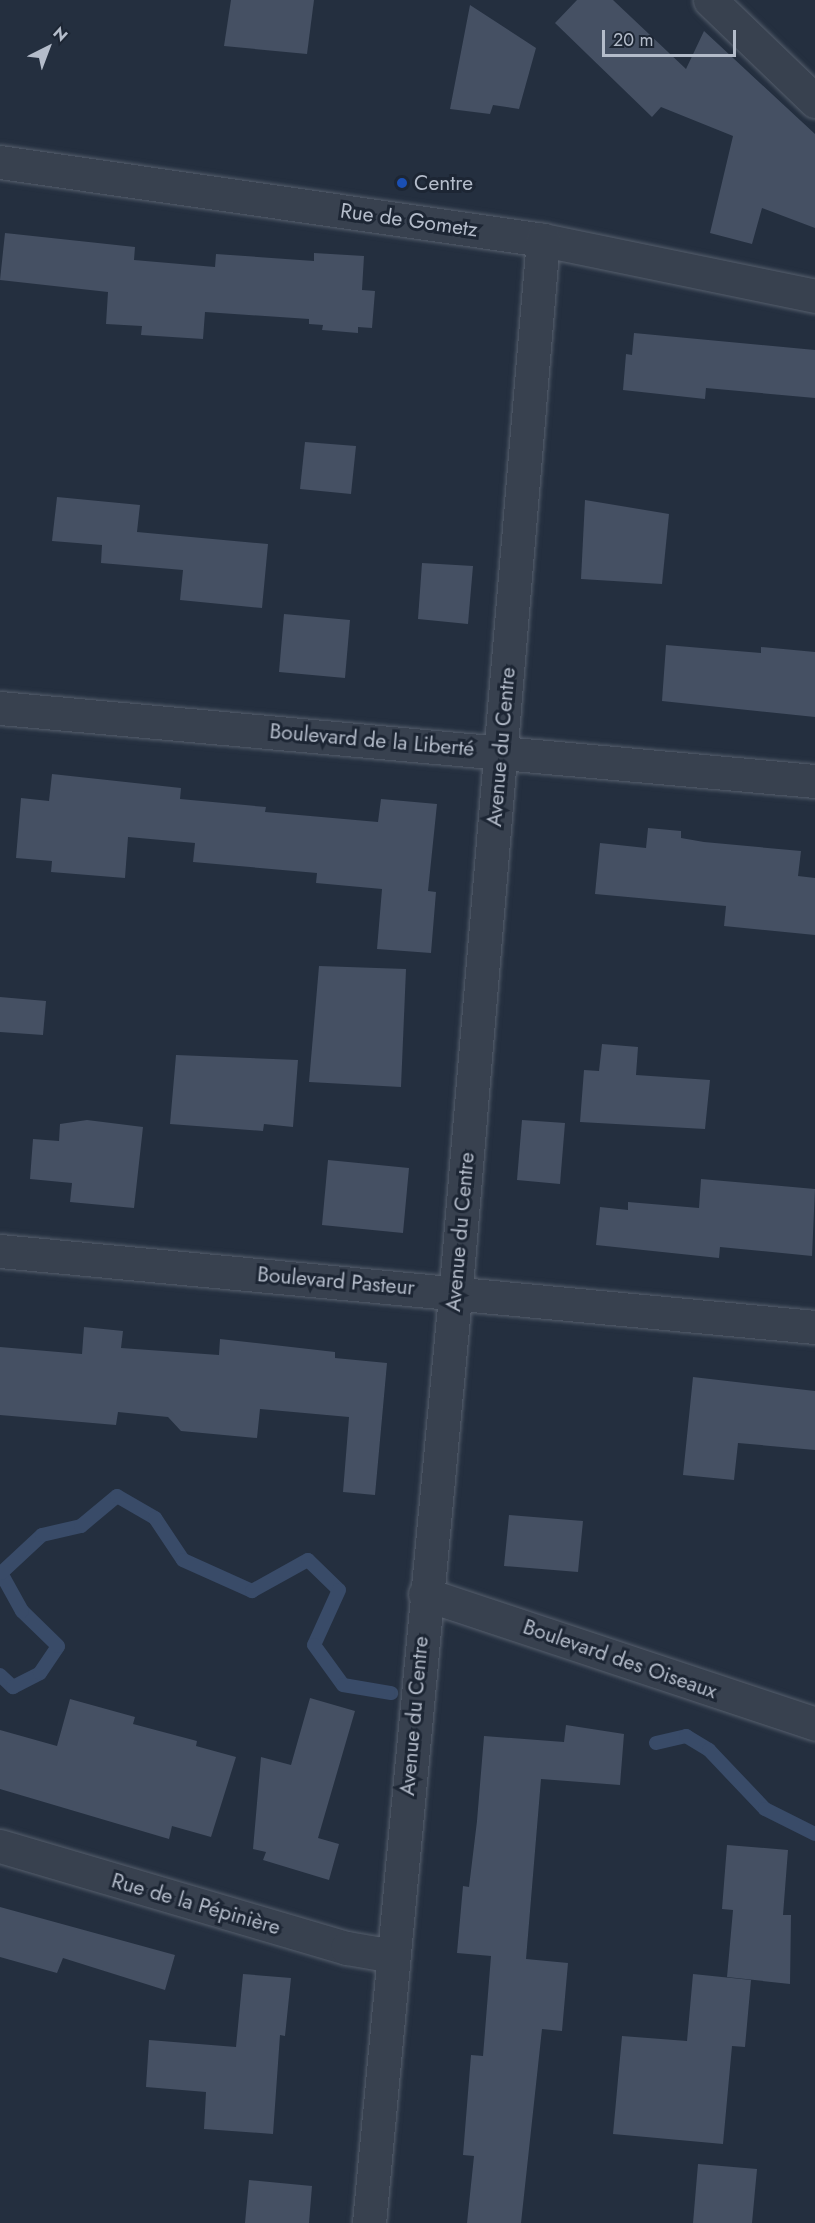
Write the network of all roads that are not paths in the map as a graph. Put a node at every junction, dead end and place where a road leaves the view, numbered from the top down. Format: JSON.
{"nodes":[{"id":1,"x":710,"y":0,"type":"edge"},
{"id":2,"x":815,"y":101,"type":"edge"},
{"id":3,"x":0,"y":162,"type":"edge"},
{"id":4,"x":543,"y":240,"type":"junction"},
{"id":5,"x":815,"y":296,"type":"edge"},
{"id":6,"x":0,"y":708,"type":"edge"},
{"id":7,"x":501,"y":751,"type":"junction"},
{"id":8,"x":815,"y":781,"type":"edge"},
{"id":9,"x":0,"y":1251,"type":"edge"},
{"id":10,"x":455,"y":1292,"type":"junction"},
{"id":11,"x":815,"y":1327,"type":"edge"},
{"id":12,"x":425,"y":1594,"type":"junction"},
{"id":13,"x":815,"y":1724,"type":"edge"},
{"id":14,"x":0,"y":1846,"type":"edge"},
{"id":15,"x":393,"y":1956,"type":"junction"},
{"id":16,"x":369,"y":2223,"type":"edge"}],
"edges":[{"from":1,"to":2,"type":"street"},
{"from":3,"to":4,"type":"street","name":"Rue de Gometz"},
{"from":4,"to":5,"type":"street","name":"Rue de Gometz"},
{"from":4,"to":7,"type":"street","name":"Avenue du Centre"},
{"from":6,"to":7,"type":"street","name":"Boulevard de la Liberté"},
{"from":7,"to":8,"type":"street","name":"Boulevard de la Liberté"},
{"from":7,"to":10,"type":"street","name":"Avenue du Centre"},
{"from":9,"to":10,"type":"street","name":"Boulevard Pasteur"},
{"from":10,"to":11,"type":"street","name":"Boulevard Pasteur"},
{"from":10,"to":12,"type":"street","name":"Avenue du Centre"},
{"from":12,"to":13,"type":"street","name":"Boulevard des Oiseaux"},
{"from":12,"to":15,"type":"street","name":"Avenue du Centre"},
{"from":14,"to":15,"type":"street","name":"Rue de la Pépinière"},
{"from":15,"to":16,"type":"street","name":"Avenue du Centre"}]}
